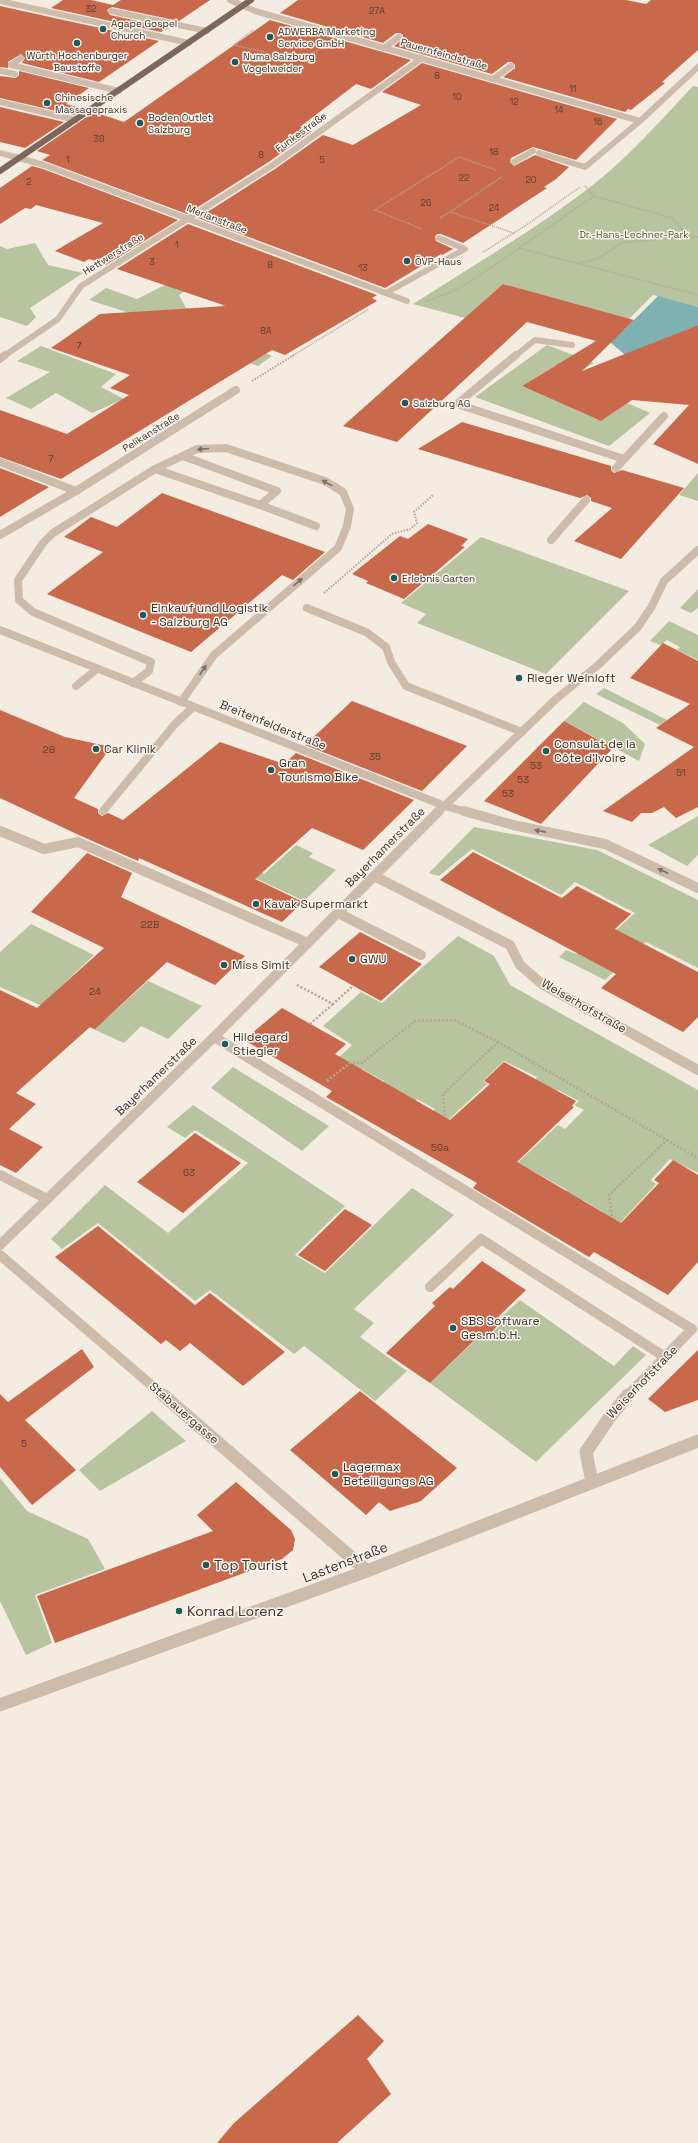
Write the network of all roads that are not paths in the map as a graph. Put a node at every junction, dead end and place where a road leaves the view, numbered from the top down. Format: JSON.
{"nodes":[{"id":1,"x":230,"y":0,"type":"edge"},
{"id":2,"x":251,"y":0,"type":"edge"},
{"id":3,"x":0,"y":1,"type":"edge"},
{"id":4,"x":242,"y":6,"type":"junction"},
{"id":5,"x":111,"y":11,"type":"dead end"},
{"id":6,"x":207,"y":31,"type":"junction"},
{"id":7,"x":399,"y":37,"type":"dead end"},
{"id":8,"x":189,"y":43,"type":"junction"},
{"id":9,"x":384,"y":48,"type":"junction"},
{"id":10,"x":21,"y":58,"type":"dead end"},
{"id":11,"x":422,"y":58,"type":"junction"},
{"id":12,"x":511,"y":66,"type":"dead end"},
{"id":13,"x":698,"y":67,"type":"edge"},
{"id":14,"x":0,"y":71,"type":"edge"},
{"id":15,"x":15,"y":74,"type":"dead end"},
{"id":16,"x":494,"y":79,"type":"junction"},
{"id":17,"x":119,"y":91,"type":"junction"},
{"id":18,"x":0,"y":102,"type":"edge"},
{"id":19,"x":76,"y":120,"type":"junction"},
{"id":20,"x":640,"y":121,"type":"junction"},
{"id":21,"x":0,"y":153,"type":"edge"},
{"id":22,"x":19,"y":158,"type":"junction"},
{"id":23,"x":514,"y":162,"type":"dead end"},
{"id":24,"x":0,"y":171,"type":"edge"},
{"id":25,"x":190,"y":219,"type":"junction"},
{"id":26,"x":439,"y":238,"type":"dead end"},
{"id":27,"x":386,"y":293,"type":"junction"},
{"id":28,"x":407,"y":301,"type":"road end"},
{"id":29,"x":572,"y":345,"type":"dead end"},
{"id":30,"x":0,"y":359,"type":"edge"},
{"id":31,"x":236,"y":390,"type":"dead end"},
{"id":32,"x":664,"y":416,"type":"dead end"},
{"id":33,"x":183,"y":456,"type":"junction"},
{"id":34,"x":624,"y":459,"type":"junction"},
{"id":35,"x":0,"y":462,"type":"edge"},
{"id":36,"x":616,"y":468,"type":"dead end"},
{"id":37,"x":155,"y":470,"type":"junction"},
{"id":38,"x":76,"y":491,"type":"junction"},
{"id":39,"x":586,"y":500,"type":"dead end"},
{"id":40,"x":260,"y":506,"type":"junction"},
{"id":41,"x":316,"y":526,"type":"dead end"},
{"id":42,"x":0,"y":535,"type":"edge"},
{"id":43,"x":551,"y":540,"type":"dead end"},
{"id":44,"x":698,"y":550,"type":"edge"},
{"id":45,"x":307,"y":608,"type":"road end"},
{"id":46,"x":0,"y":630,"type":"edge"},
{"id":47,"x":97,"y":669,"type":"junction"},
{"id":48,"x":133,"y":683,"type":"junction"},
{"id":49,"x":76,"y":686,"type":"dead end"},
{"id":50,"x":181,"y":702,"type":"junction"},
{"id":51,"x":193,"y":707,"type":"junction"},
{"id":52,"x":522,"y":732,"type":"junction"},
{"id":53,"x":445,"y":806,"type":"junction"},
{"id":54,"x":103,"y":811,"type":"dead end"},
{"id":55,"x":0,"y":831,"type":"edge"},
{"id":56,"x":374,"y":876,"type":"junction"},
{"id":57,"x":698,"y":888,"type":"edge"},
{"id":58,"x":338,"y":913,"type":"junction"},
{"id":59,"x":308,"y":943,"type":"junction"},
{"id":60,"x":421,"y":955,"type":"dead end"},
{"id":61,"x":214,"y":1038,"type":"junction"},
{"id":62,"x":698,"y":1070,"type":"edge"},
{"id":63,"x":0,"y":1175,"type":"edge"},
{"id":64,"x":47,"y":1199,"type":"junction"},
{"id":65,"x":0,"y":1245,"type":"edge"},
{"id":66,"x":0,"y":1255,"type":"edge"},
{"id":67,"x":430,"y":1287,"type":"dead end"},
{"id":68,"x":665,"y":1357,"type":"junction"},
{"id":69,"x":698,"y":1441,"type":"edge"},
{"id":70,"x":592,"y":1482,"type":"junction"},
{"id":71,"x":367,"y":1571,"type":"junction"},
{"id":72,"x":0,"y":1705,"type":"edge"}],
"edges":[{"from":1,"to":4,"type":"street","name":"Pauernfeindstraße"},
{"from":2,"to":4,"type":"main road"},
{"from":3,"to":8,"type":"street"},
{"from":4,"to":6,"type":"main road"},
{"from":4,"to":9,"type":"street","name":"Pauernfeindstraße"},
{"from":5,"to":6,"type":"street"},
{"from":6,"to":8,"type":"main road"},
{"from":7,"to":9,"type":"street"},
{"from":8,"to":17,"type":"main road"},
{"from":9,"to":11,"type":"street","name":"Pauernfeindstraße"},
{"from":10,"to":17,"type":"street"},
{"from":11,"to":16,"type":"street","name":"Pauernfeindstraße"},
{"from":11,"to":25,"type":"street","name":"Funkestraße"},
{"from":12,"to":16,"type":"street"},
{"from":13,"to":20,"type":"street"},
{"from":14,"to":15,"type":"street"},
{"from":16,"to":20,"type":"street","name":"Pauernfeindstraße"},
{"from":17,"to":19,"type":"main road"},
{"from":18,"to":19,"type":"street"},
{"from":19,"to":22,"type":"main road"},
{"from":20,"to":23,"type":"street"},
{"from":21,"to":22,"type":"street","name":"Merianstraße"},
{"from":22,"to":24,"type":"main road"},
{"from":22,"to":25,"type":"street","name":"Merianstraße"},
{"from":25,"to":27,"type":"street","name":"Merianstraße"},
{"from":25,"to":30,"type":"street","name":"Hettwerstraße"},
{"from":26,"to":27,"type":"street"},
{"from":27,"to":28,"type":"street","name":"Merianstraße"},
{"from":29,"to":34,"type":"street"},
{"from":31,"to":38,"type":"street","name":"Pelikanstraße"},
{"from":32,"to":34,"type":"street"},
{"from":33,"to":37,"type":"street"},
{"from":33,"to":40,"type":"street"},
{"from":50,"to":33,"type":"street","one_way":true},
{"from":34,"to":36,"type":"street"},
{"from":35,"to":38,"type":"street"},
{"from":37,"to":40,"type":"street"},
{"from":37,"to":48,"type":"street"},
{"from":38,"to":42,"type":"street","name":"Pelikanstraße"},
{"from":39,"to":43,"type":"street"},
{"from":40,"to":41,"type":"street"},
{"from":44,"to":52,"type":"street","name":"Bayerhamerstraße"},
{"from":45,"to":52,"type":"street"},
{"from":46,"to":47,"type":"street","name":"Breitenfelderstraße"},
{"from":47,"to":48,"type":"street","name":"Breitenfelderstraße"},
{"from":47,"to":49,"type":"street"},
{"from":48,"to":50,"type":"street","name":"Breitenfelderstraße"},
{"from":50,"to":51,"type":"street","name":"Breitenfelderstraße"},
{"from":51,"to":53,"type":"street","name":"Breitenfelderstraße"},
{"from":51,"to":54,"type":"street"},
{"from":52,"to":53,"type":"street","name":"Bayerhamerstraße"},
{"from":53,"to":56,"type":"street","name":"Bayerhamerstraße"},
{"from":57,"to":53,"type":"street","name":"Breitenfelderstraße","one_way":true},
{"from":55,"to":59,"type":"street"},
{"from":56,"to":58,"type":"street","name":"Bayerhamerstraße"},
{"from":56,"to":62,"type":"street","name":"Weiserhofstraße"},
{"from":58,"to":59,"type":"street","name":"Bayerhamerstraße"},
{"from":58,"to":60,"type":"street"},
{"from":59,"to":61,"type":"street","name":"Bayerhamerstraße"},
{"from":61,"to":64,"type":"street","name":"Bayerhamerstraße"},
{"from":61,"to":68,"type":"street","name":"Weiserhofstraße"},
{"from":63,"to":64,"type":"street"},
{"from":64,"to":65,"type":"street","name":"Bayerhamerstraße"},
{"from":66,"to":71,"type":"street","name":"Stabauergasse"},
{"from":67,"to":68,"type":"street"},
{"from":68,"to":70,"type":"street","name":"Weiserhofstraße"},
{"from":69,"to":70,"type":"street","name":"Lastenstraße"},
{"from":70,"to":71,"type":"street","name":"Lastenstraße"},
{"from":71,"to":72,"type":"street","name":"Lastenstraße"}]}
